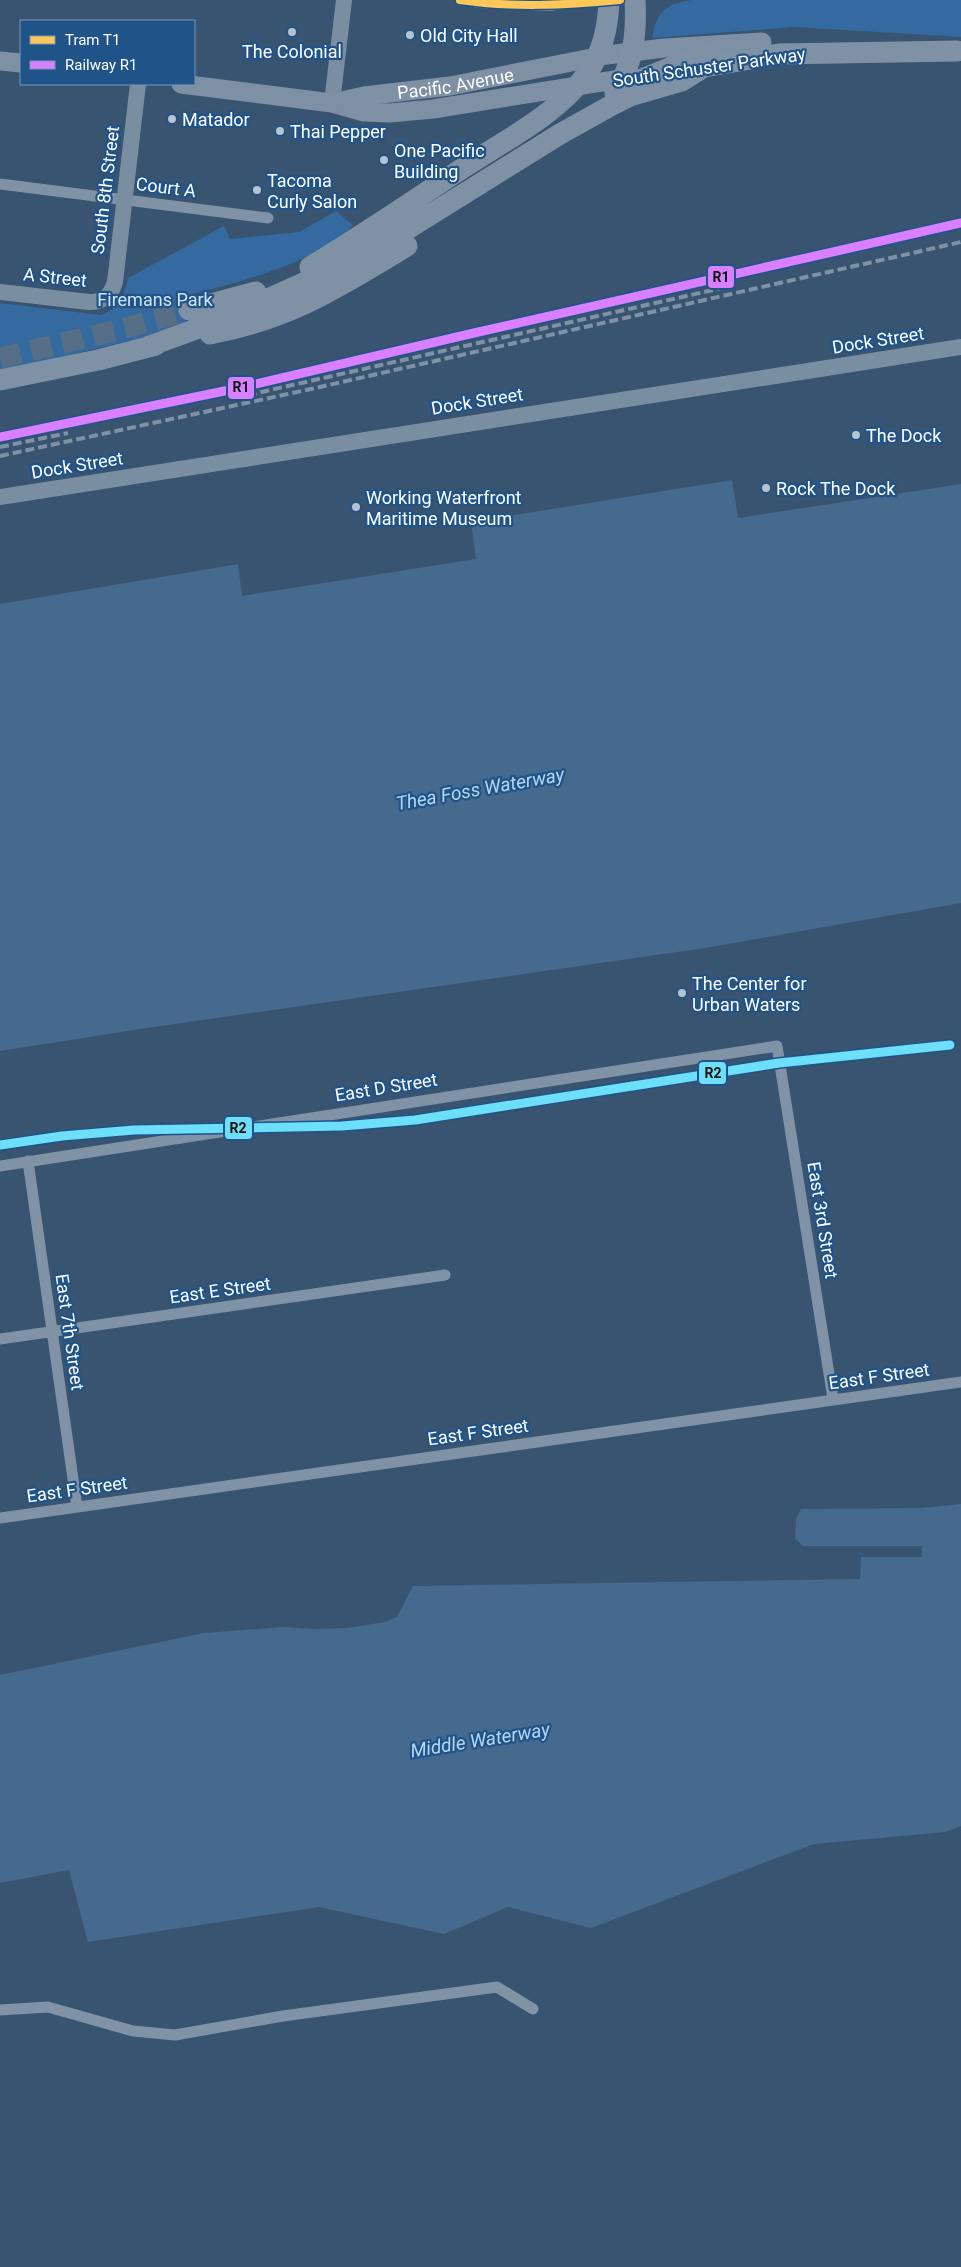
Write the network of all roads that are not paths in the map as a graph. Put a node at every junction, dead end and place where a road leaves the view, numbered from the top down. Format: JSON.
{"nodes":[{"id":1,"x":344,"y":0,"type":"edge"},
{"id":2,"x":478,"y":0,"type":"edge"},
{"id":3,"x":568,"y":0,"type":"edge"},
{"id":4,"x":609,"y":0,"type":"edge"},
{"id":5,"x":636,"y":0,"type":"edge"},
{"id":6,"x":762,"y":42,"type":"junction"},
{"id":7,"x":959,"y":51,"type":"edge"},
{"id":8,"x":578,"y":60,"type":"joint"},
{"id":9,"x":0,"y":61,"type":"edge"},
{"id":10,"x":701,"y":62,"type":"junction"},
{"id":11,"x":20,"y":64,"type":"edge"},
{"id":12,"x":138,"y":85,"type":"edge"},
{"id":13,"x":189,"y":85,"type":"edge"},
{"id":14,"x":551,"y":90,"type":"joint"},
{"id":15,"x":332,"y":103,"type":"junction"},
{"id":16,"x":0,"y":184,"type":"edge"},
{"id":17,"x":124,"y":200,"type":"junction"},
{"id":18,"x":268,"y":218,"type":"dead end"},
{"id":19,"x":293,"y":277,"type":"junction"},
{"id":20,"x":0,"y":292,"type":"edge"},
{"id":21,"x":105,"y":298,"type":"joint"},
{"id":22,"x":189,"y":310,"type":"tunnel mouth"},
{"id":23,"x":961,"y":347,"type":"edge"},
{"id":24,"x":144,"y":348,"type":"junction"},
{"id":25,"x":0,"y":380,"type":"edge"},
{"id":26,"x":0,"y":497,"type":"edge"},
{"id":27,"x":777,"y":1046,"type":"joint"},
{"id":28,"x":28,"y":1161,"type":"junction"},
{"id":29,"x":0,"y":1166,"type":"edge"},
{"id":30,"x":446,"y":1275,"type":"dead end"},
{"id":31,"x":52,"y":1331,"type":"junction"},
{"id":32,"x":0,"y":1339,"type":"edge"},
{"id":33,"x":961,"y":1382,"type":"edge"},
{"id":34,"x":833,"y":1399,"type":"junction"},
{"id":35,"x":77,"y":1507,"type":"junction"},
{"id":36,"x":0,"y":1518,"type":"edge"},
{"id":37,"x":533,"y":2009,"type":"dead end"},
{"id":38,"x":0,"y":2010,"type":"edge"}],
"edges":[{"from":1,"to":15,"type":"street"},
{"from":2,"to":3,"type":"street"},
{"from":4,"to":19,"type":"highway"},
{"from":5,"to":24,"type":"highway"},
{"from":6,"to":7,"type":"highway","name":"South Schuster Parkway"},
{"from":6,"to":8,"type":"main road","name":"South Schuster Parkway"},
{"from":6,"to":10,"type":"highway"},
{"from":7,"to":10,"type":"highway","name":"South Schuster Parkway"},
{"from":8,"to":15,"type":"main road","name":"Pacific Avenue"},
{"from":9,"to":11,"type":"main road"},
{"from":10,"to":14,"type":"main road","name":"South Schuster Parkway"},
{"from":10,"to":19,"type":"highway"},
{"from":10,"to":24,"type":"highway"},
{"from":12,"to":17,"type":"street","name":"South 8th Street"},
{"from":13,"to":15,"type":"main road","name":"Pacific Avenue"},
{"from":14,"to":15,"type":"main road","name":"Pacific Avenue"},
{"from":16,"to":17,"type":"street","name":"Court A"},
{"from":17,"to":18,"type":"street","name":"Court A"},
{"from":17,"to":21,"type":"street","name":"South 8th Street"},
{"from":19,"to":22,"type":"highway"},
{"from":20,"to":21,"type":"street","name":"A Street"},
{"from":23,"to":26,"type":"street","name":"Dock Street"},
{"from":24,"to":25,"type":"highway"},
{"from":27,"to":28,"type":"street","name":"East D Street"},
{"from":27,"to":34,"type":"street","name":"East 3rd Street"},
{"from":28,"to":29,"type":"street","name":"East D Street"},
{"from":28,"to":31,"type":"street","name":"East 7th Street"},
{"from":30,"to":31,"type":"street","name":"East E Street"},
{"from":31,"to":32,"type":"street","name":"East E Street"},
{"from":31,"to":35,"type":"street","name":"East 7th Street"},
{"from":33,"to":34,"type":"street","name":"East F Street"},
{"from":34,"to":35,"type":"street","name":"East F Street"},
{"from":35,"to":36,"type":"street","name":"East F Street"},
{"from":37,"to":38,"type":"street"}]}
